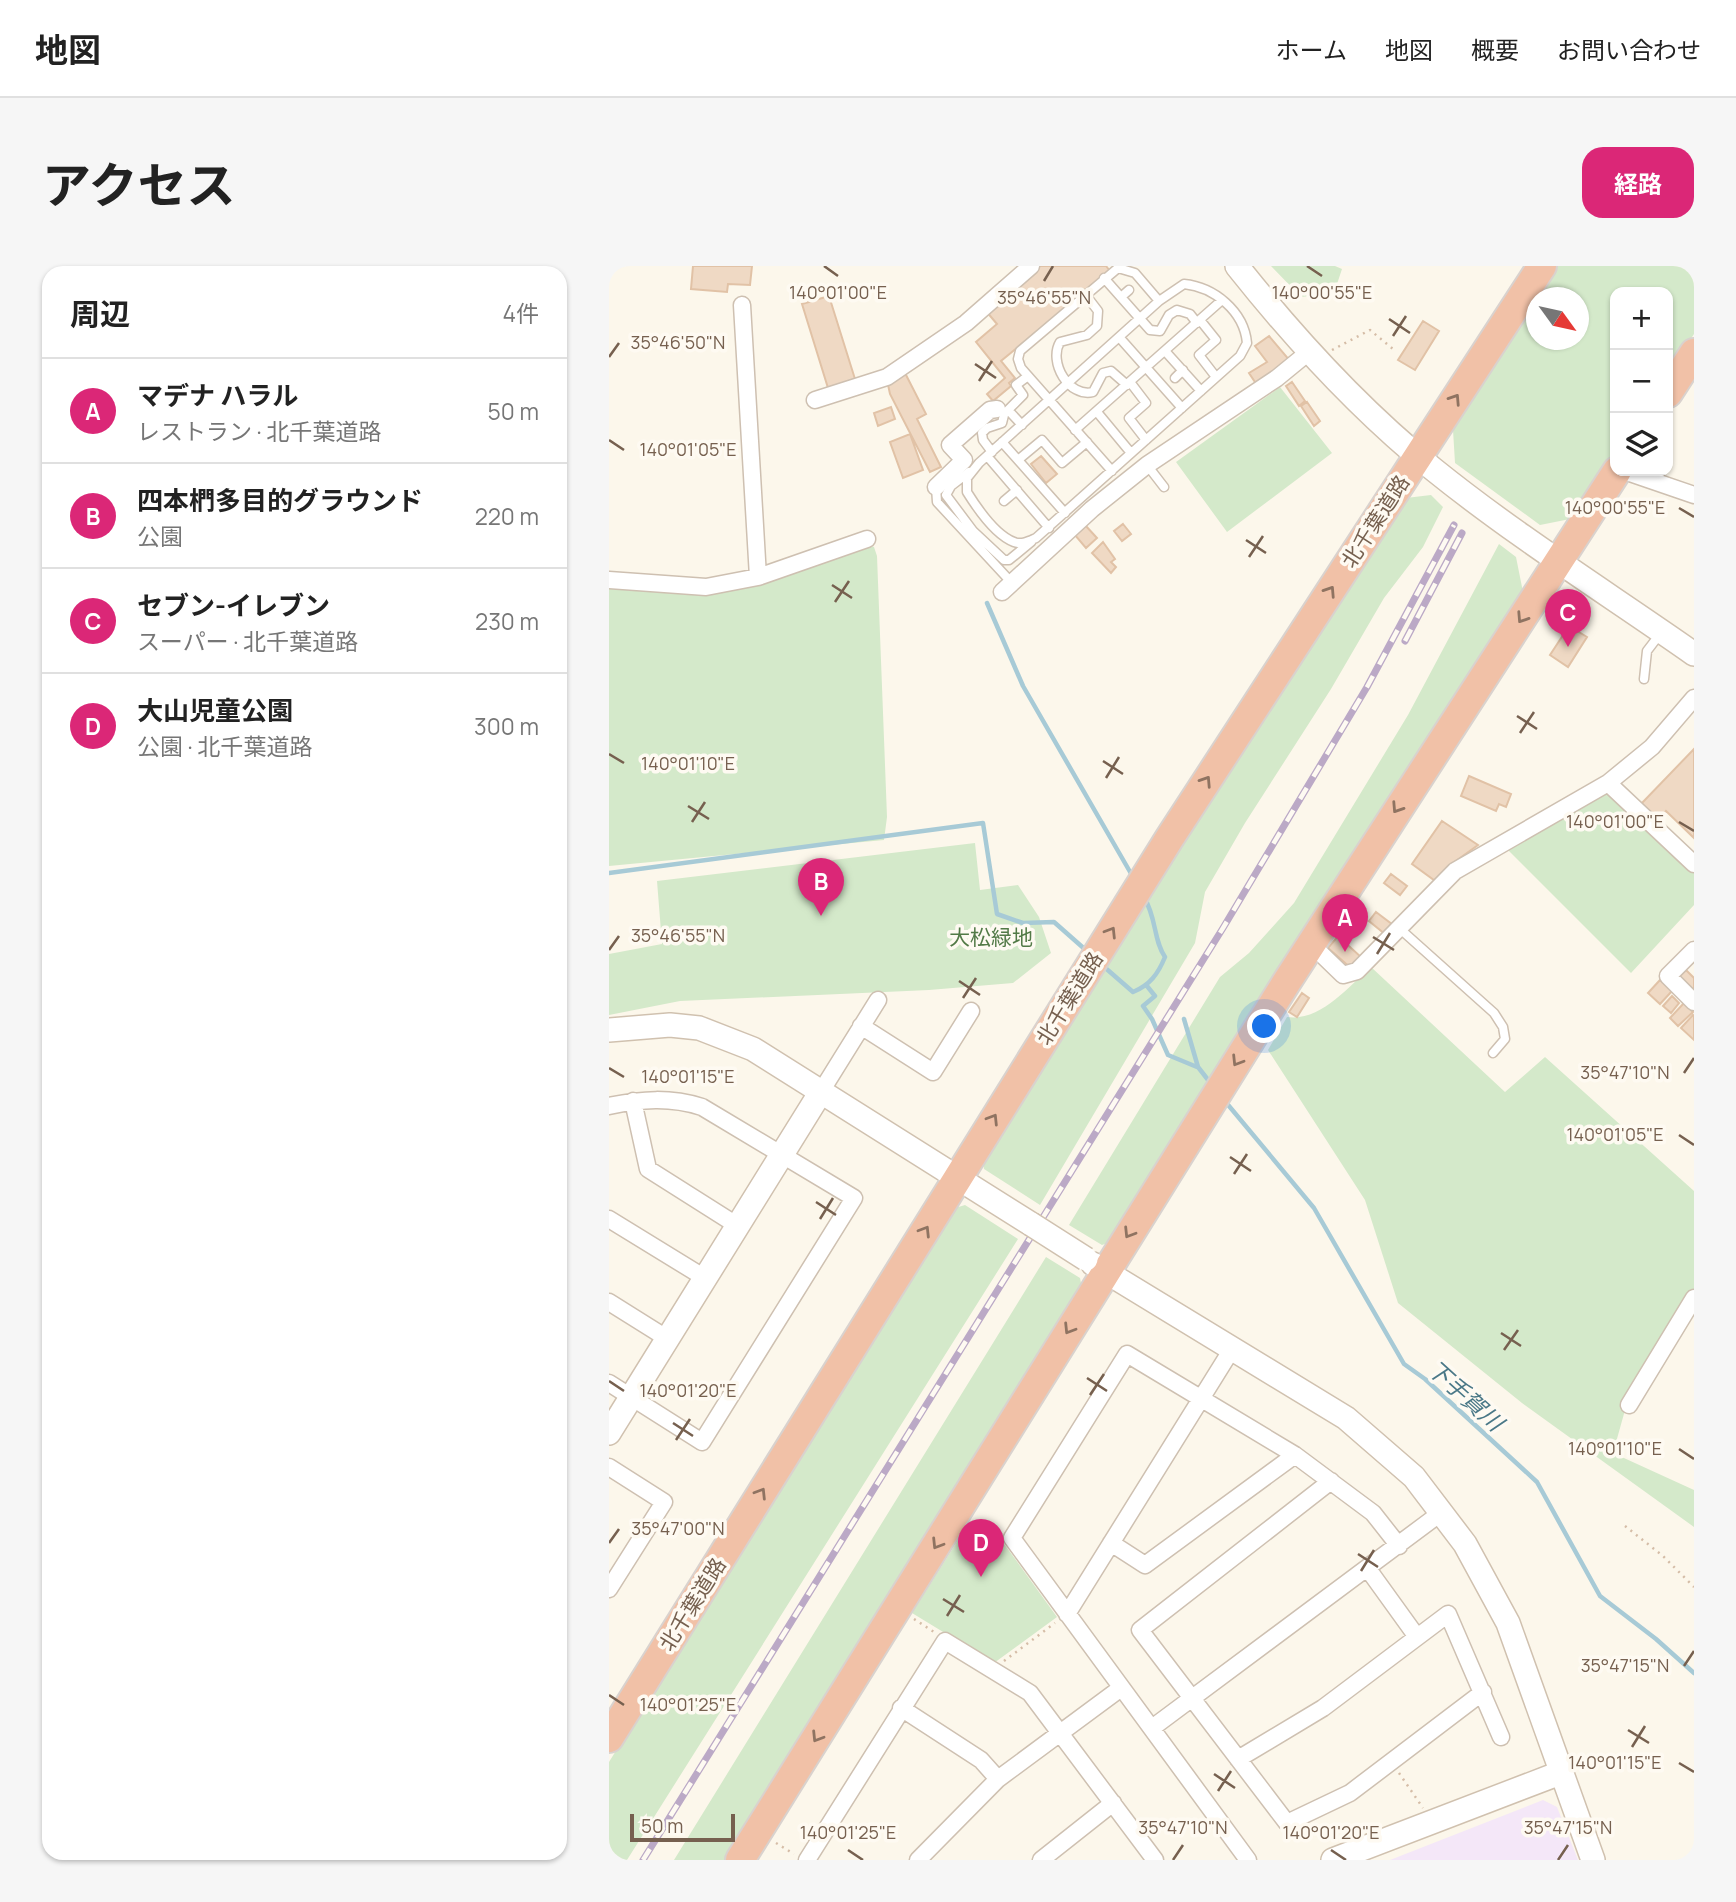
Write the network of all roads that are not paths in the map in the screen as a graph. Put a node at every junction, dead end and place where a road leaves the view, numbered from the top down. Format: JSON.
{"nodes":[{"id":1,"x":1031,"y":266,"type":"edge"},
{"id":2,"x":1237,"y":266,"type":"edge"},
{"id":3,"x":1542,"y":266,"type":"edge"},
{"id":4,"x":1104,"y":278,"type":"junction"},
{"id":5,"x":1129,"y":290,"type":"dead end"},
{"id":6,"x":1085,"y":294,"type":"junction"},
{"id":7,"x":1121,"y":297,"type":"junction"},
{"id":8,"x":1222,"y":300,"type":"junction"},
{"id":9,"x":1159,"y":301,"type":"junction"},
{"id":10,"x":742,"y":305,"type":"dead end"},
{"id":11,"x":1140,"y":319,"type":"junction"},
{"id":12,"x":1198,"y":322,"type":"junction"},
{"id":13,"x":1119,"y":337,"type":"junction"},
{"id":14,"x":1165,"y":351,"type":"junction"},
{"id":15,"x":1694,"y":353,"type":"edge"},
{"id":16,"x":1313,"y":355,"type":"junction"},
{"id":17,"x":1147,"y":368,"type":"junction"},
{"id":18,"x":1183,"y":370,"type":"junction"},
{"id":19,"x":1028,"y":376,"type":"junction"},
{"id":20,"x":1216,"y":377,"type":"junction"},
{"id":21,"x":1175,"y":378,"type":"dead end"},
{"id":22,"x":1069,"y":382,"type":"junction"},
{"id":23,"x":1128,"y":384,"type":"junction"},
{"id":24,"x":1673,"y":385,"type":"edge"},
{"id":25,"x":1201,"y":391,"type":"junction"},
{"id":26,"x":815,"y":400,"type":"dead end"},
{"id":27,"x":1049,"y":400,"type":"junction"},
{"id":28,"x":1182,"y":408,"type":"junction"},
{"id":29,"x":997,"y":409,"type":"joint"},
{"id":30,"x":1097,"y":412,"type":"junction"},
{"id":31,"x":1022,"y":425,"type":"junction"},
{"id":32,"x":1075,"y":430,"type":"junction"},
{"id":33,"x":1113,"y":431,"type":"junction"},
{"id":34,"x":1105,"y":438,"type":"dead end"},
{"id":35,"x":1146,"y":440,"type":"junction"},
{"id":36,"x":1002,"y":442,"type":"junction"},
{"id":37,"x":1087,"y":442,"type":"junction"},
{"id":38,"x":1131,"y":453,"type":"junction"},
{"id":39,"x":990,"y":454,"type":"junction"},
{"id":40,"x":1418,"y":456,"type":"junction"},
{"id":41,"x":1018,"y":460,"type":"junction"},
{"id":42,"x":979,"y":463,"type":"junction"},
{"id":43,"x":1147,"y":466,"type":"junction"},
{"id":44,"x":1112,"y":471,"type":"junction"},
{"id":45,"x":1614,"y":476,"type":"edge"},
{"id":46,"x":1639,"y":476,"type":"edge"},
{"id":47,"x":936,"y":487,"type":"joint"},
{"id":48,"x":1164,"y":487,"type":"dead end"},
{"id":49,"x":1017,"y":490,"type":"junction"},
{"id":50,"x":1694,"y":495,"type":"edge"},
{"id":51,"x":1004,"y":501,"type":"dead end"},
{"id":52,"x":1065,"y":513,"type":"junction"},
{"id":53,"x":1049,"y":528,"type":"junction"},
{"id":54,"x":1036,"y":538,"type":"junction"},
{"id":55,"x":867,"y":539,"type":"dead end"},
{"id":56,"x":1559,"y":561,"type":"junction"},
{"id":57,"x":758,"y":577,"type":"junction"},
{"id":58,"x":609,"y":580,"type":"edge"},
{"id":59,"x":1007,"y":588,"type":"joint"},
{"id":60,"x":1661,"y":631,"type":"junction"},
{"id":61,"x":1694,"y":654,"type":"edge"},
{"id":62,"x":1644,"y":679,"type":"dead end"},
{"id":63,"x":1694,"y":698,"type":"edge"},
{"id":64,"x":1608,"y":783,"type":"junction"},
{"id":65,"x":1694,"y":864,"type":"edge"},
{"id":66,"x":1399,"y":928,"type":"junction"},
{"id":67,"x":1311,"y":944,"type":"junction"},
{"id":68,"x":1694,"y":950,"type":"edge"},
{"id":69,"x":878,"y":1000,"type":"dead end"},
{"id":70,"x":1694,"y":1002,"type":"edge"},
{"id":71,"x":971,"y":1011,"type":"dead end"},
{"id":72,"x":861,"y":1026,"type":"junction"},
{"id":73,"x":609,"y":1029,"type":"edge"},
{"id":74,"x":1493,"y":1054,"type":"dead end"},
{"id":75,"x":822,"y":1090,"type":"junction"},
{"id":76,"x":633,"y":1101,"type":"junction"},
{"id":77,"x":609,"y":1106,"type":"edge"},
{"id":78,"x":783,"y":1153,"type":"junction"},
{"id":79,"x":966,"y":1183,"type":"junction"},
{"id":80,"x":609,"y":1219,"type":"edge"},
{"id":81,"x":738,"y":1226,"type":"junction"},
{"id":82,"x":1096,"y":1265,"type":"junction"},
{"id":83,"x":705,"y":1278,"type":"junction"},
{"id":84,"x":1694,"y":1298,"type":"edge"},
{"id":85,"x":609,"y":1302,"type":"edge"},
{"id":86,"x":667,"y":1339,"type":"junction"},
{"id":87,"x":1232,"y":1349,"type":"junction"},
{"id":88,"x":609,"y":1383,"type":"edge"},
{"id":89,"x":631,"y":1397,"type":"junction"},
{"id":90,"x":1201,"y":1398,"type":"junction"},
{"id":91,"x":1629,"y":1405,"type":"dead end"},
{"id":92,"x":609,"y":1433,"type":"edge"},
{"id":93,"x":1295,"y":1455,"type":"junction"},
{"id":94,"x":609,"y":1467,"type":"edge"},
{"id":95,"x":1331,"y":1481,"type":"junction"},
{"id":96,"x":1442,"y":1512,"type":"junction"},
{"id":97,"x":1111,"y":1543,"type":"junction"},
{"id":98,"x":1399,"y":1546,"type":"junction"},
{"id":99,"x":1367,"y":1569,"type":"junction"},
{"id":100,"x":609,"y":1589,"type":"edge"},
{"id":101,"x":1064,"y":1617,"type":"junction"},
{"id":102,"x":1417,"y":1637,"type":"junction"},
{"id":103,"x":1121,"y":1688,"type":"junction"},
{"id":104,"x":1483,"y":1692,"type":"junction"},
{"id":105,"x":1192,"y":1698,"type":"junction"},
{"id":106,"x":901,"y":1708,"type":"junction"},
{"id":107,"x":1152,"y":1728,"type":"junction"},
{"id":108,"x":1061,"y":1734,"type":"junction"},
{"id":109,"x":1501,"y":1737,"type":"dead end"},
{"id":110,"x":609,"y":1738,"type":"edge"},
{"id":111,"x":1238,"y":1759,"type":"junction"},
{"id":112,"x":1560,"y":1773,"type":"junction"},
{"id":113,"x":998,"y":1779,"type":"junction"},
{"id":114,"x":1113,"y":1803,"type":"junction"},
{"id":115,"x":740,"y":1860,"type":"edge"},
{"id":116,"x":805,"y":1860,"type":"edge"},
{"id":117,"x":918,"y":1860,"type":"edge"},
{"id":118,"x":1041,"y":1860,"type":"edge"},
{"id":119,"x":1155,"y":1860,"type":"edge"},
{"id":120,"x":1248,"y":1860,"type":"edge"},
{"id":121,"x":1333,"y":1860,"type":"edge"},
{"id":122,"x":1593,"y":1860,"type":"edge"}],
"edges":[{"from":1,"to":26,"type":"street"},
{"from":2,"to":16,"type":"street"},
{"from":40,"to":3,"type":"highway","name":"北千葉道路","one_way":true},
{"from":4,"to":6,"type":"lane"},
{"from":4,"to":7,"type":"lane"},
{"from":4,"to":9,"type":"lane"},
{"from":5,"to":7,"type":"lane"},
{"from":6,"to":19,"type":"lane"},
{"from":6,"to":22,"type":"lane"},
{"from":7,"to":11,"type":"lane"},
{"from":8,"to":9,"type":"lane"},
{"from":8,"to":12,"type":"lane"},
{"from":8,"to":20,"type":"lane"},
{"from":9,"to":11,"type":"lane"},
{"from":10,"to":57,"type":"street"},
{"from":11,"to":12,"type":"lane"},
{"from":11,"to":13,"type":"lane"},
{"from":12,"to":14,"type":"lane"},
{"from":12,"to":20,"type":"lane"},
{"from":13,"to":17,"type":"lane"},
{"from":13,"to":22,"type":"lane"},
{"from":14,"to":17,"type":"lane"},
{"from":14,"to":18,"type":"lane"},
{"from":15,"to":24,"type":"highway"},
{"from":16,"to":40,"type":"street"},
{"from":16,"to":43,"type":"street"},
{"from":17,"to":23,"type":"lane"},
{"from":17,"to":28,"type":"lane"},
{"from":18,"to":21,"type":"lane"},
{"from":18,"to":25,"type":"lane"},
{"from":19,"to":27,"type":"lane"},
{"from":19,"to":31,"type":"lane"},
{"from":20,"to":25,"type":"lane"},
{"from":22,"to":23,"type":"lane"},
{"from":22,"to":27,"type":"lane"},
{"from":23,"to":30,"type":"lane"},
{"from":23,"to":35,"type":"lane"},
{"from":25,"to":28,"type":"lane"},
{"from":27,"to":31,"type":"lane"},
{"from":27,"to":32,"type":"lane"},
{"from":28,"to":35,"type":"lane"},
{"from":29,"to":39,"type":"lane"},
{"from":29,"to":47,"type":"street"},
{"from":30,"to":32,"type":"lane"},
{"from":30,"to":33,"type":"lane"},
{"from":31,"to":36,"type":"lane"},
{"from":32,"to":37,"type":"lane"},
{"from":33,"to":34,"type":"lane"},
{"from":33,"to":38,"type":"lane"},
{"from":35,"to":38,"type":"lane"},
{"from":36,"to":39,"type":"lane"},
{"from":36,"to":41,"type":"lane"},
{"from":37,"to":41,"type":"lane"},
{"from":37,"to":44,"type":"lane"},
{"from":38,"to":44,"type":"lane"},
{"from":39,"to":42,"type":"lane"},
{"from":39,"to":49,"type":"lane"},
{"from":40,"to":56,"type":"street"},
{"from":79,"to":40,"type":"highway","name":"北千葉道路","one_way":true},
{"from":41,"to":52,"type":"lane"},
{"from":42,"to":54,"type":"lane"},
{"from":42,"to":54,"type":"lane"},
{"from":43,"to":48,"type":"lane"},
{"from":43,"to":59,"type":"street"},
{"from":44,"to":52,"type":"lane"},
{"from":45,"to":56,"type":"highway"},
{"from":46,"to":50,"type":"street"},
{"from":47,"to":59,"type":"lane"},
{"from":49,"to":51,"type":"lane"},
{"from":49,"to":53,"type":"lane"},
{"from":52,"to":53,"type":"lane"},
{"from":53,"to":54,"type":"lane"},
{"from":55,"to":57,"type":"street"},
{"from":56,"to":60,"type":"street"},
{"from":56,"to":67,"type":"highway","one_way":true},
{"from":57,"to":58,"type":"street"},
{"from":60,"to":61,"type":"street"},
{"from":60,"to":62,"type":"lane"},
{"from":63,"to":64,"type":"street"},
{"from":64,"to":65,"type":"street"},
{"from":64,"to":66,"type":"street"},
{"from":66,"to":67,"type":"street"},
{"from":66,"to":74,"type":"lane"},
{"from":67,"to":82,"type":"highway","one_way":true},
{"from":68,"to":70,"type":"street"},
{"from":69,"to":72,"type":"street"},
{"from":71,"to":72,"type":"street"},
{"from":72,"to":75,"type":"street"},
{"from":73,"to":75,"type":"street"},
{"from":75,"to":78,"type":"street"},
{"from":75,"to":79,"type":"street"},
{"from":76,"to":77,"type":"street"},
{"from":76,"to":78,"type":"street"},
{"from":76,"to":81,"type":"street"},
{"from":78,"to":81,"type":"street"},
{"from":78,"to":89,"type":"street"},
{"from":79,"to":82,"type":"street","bridge":true},
{"from":110,"to":79,"type":"highway","name":"北千葉道路","one_way":true},
{"from":80,"to":83,"type":"street"},
{"from":81,"to":83,"type":"street"},
{"from":82,"to":87,"type":"street"},
{"from":82,"to":115,"type":"highway","one_way":true},
{"from":83,"to":86,"type":"street"},
{"from":84,"to":91,"type":"street"},
{"from":85,"to":86,"type":"street"},
{"from":86,"to":89,"type":"street"},
{"from":87,"to":90,"type":"street"},
{"from":87,"to":96,"type":"street"},
{"from":88,"to":89,"type":"street"},
{"from":89,"to":92,"type":"street"},
{"from":90,"to":93,"type":"street"},
{"from":90,"to":97,"type":"street"},
{"from":90,"to":101,"type":"street"},
{"from":93,"to":95,"type":"street"},
{"from":93,"to":97,"type":"street"},
{"from":94,"to":100,"type":"street"},
{"from":95,"to":98,"type":"street"},
{"from":95,"to":105,"type":"street"},
{"from":96,"to":98,"type":"street"},
{"from":96,"to":112,"type":"street"},
{"from":97,"to":101,"type":"street"},
{"from":98,"to":99,"type":"street"},
{"from":99,"to":102,"type":"street"},
{"from":99,"to":105,"type":"street"},
{"from":101,"to":103,"type":"street"},
{"from":102,"to":104,"type":"street"},
{"from":102,"to":111,"type":"street"},
{"from":103,"to":107,"type":"street"},
{"from":103,"to":108,"type":"street"},
{"from":104,"to":109,"type":"street"},
{"from":104,"to":111,"type":"street"},
{"from":105,"to":107,"type":"street"},
{"from":105,"to":111,"type":"street"},
{"from":106,"to":108,"type":"street"},
{"from":106,"to":113,"type":"street"},
{"from":106,"to":116,"type":"street"},
{"from":107,"to":120,"type":"street"},
{"from":108,"to":113,"type":"street"},
{"from":108,"to":114,"type":"street"},
{"from":112,"to":121,"type":"street"},
{"from":112,"to":122,"type":"street"},
{"from":113,"to":117,"type":"street"},
{"from":114,"to":118,"type":"street"},
{"from":114,"to":119,"type":"street"}]}
